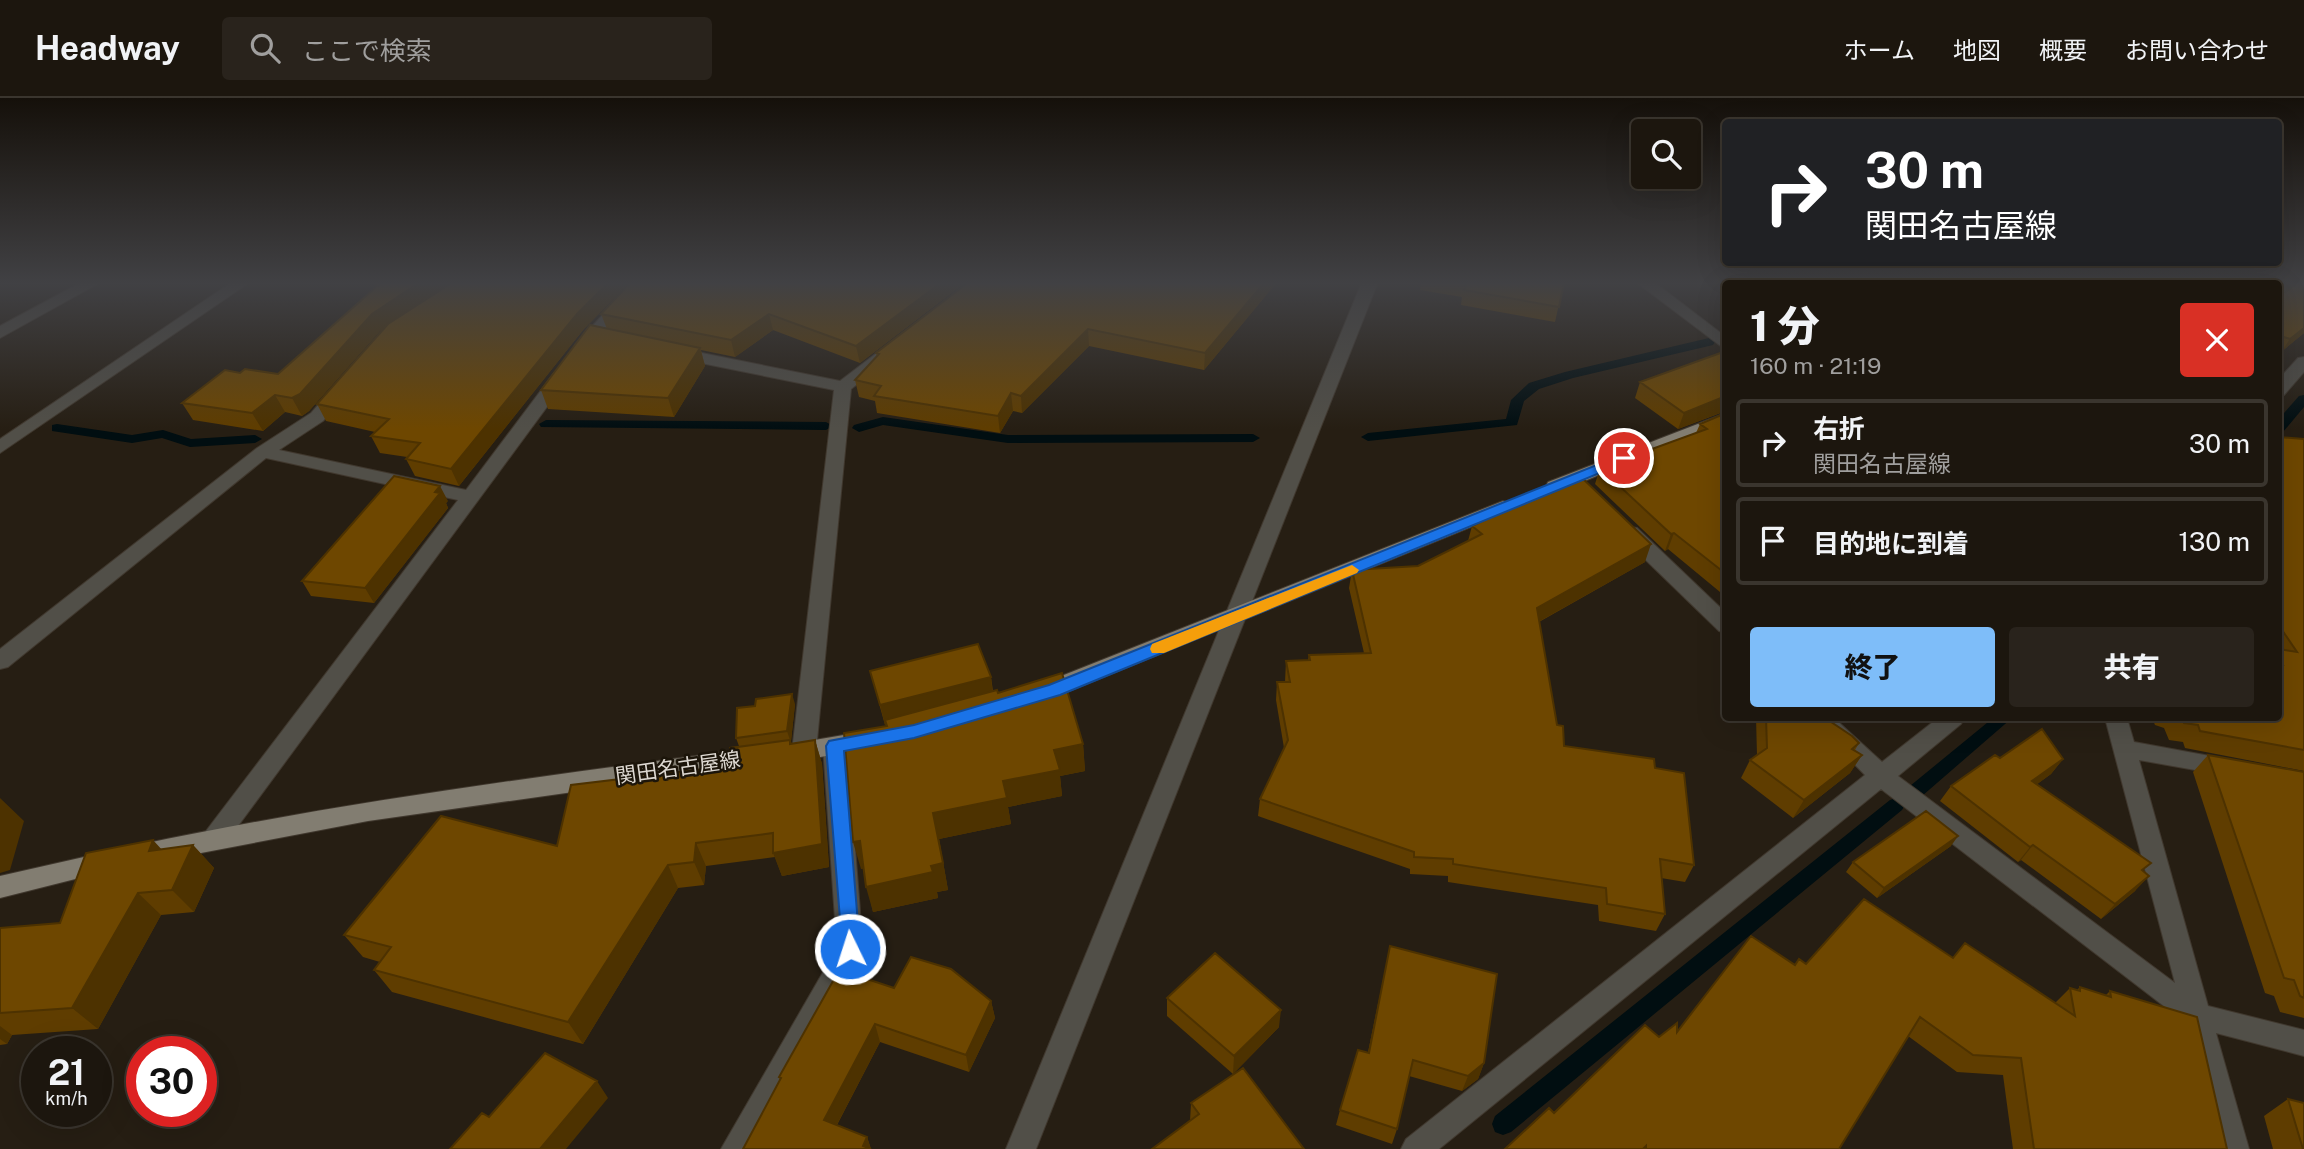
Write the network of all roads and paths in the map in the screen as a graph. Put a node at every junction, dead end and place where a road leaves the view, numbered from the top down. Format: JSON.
{"nodes":[{"id":1,"x":170,"y":331,"type":"edge"},
{"id":2,"x":595,"y":331,"type":"edge"},
{"id":3,"x":1350,"y":331,"type":"edge"},
{"id":4,"x":1708,"y":331,"type":"edge"},
{"id":5,"x":591,"y":335,"type":"junction"},
{"id":6,"x":618,"y":341,"type":"edge"},
{"id":7,"x":1722,"y":342,"type":"edge"},
{"id":8,"x":895,"y":347,"type":"edge"},
{"id":9,"x":657,"y":349,"type":"edge"},
{"id":10,"x":2304,"y":362,"type":"edge"},
{"id":11,"x":353,"y":377,"type":"edge"},
{"id":12,"x":843,"y":387,"type":"junction"},
{"id":13,"x":2282,"y":387,"type":"edge"},
{"id":14,"x":1722,"y":420,"type":"edge"},
{"id":15,"x":0,"y":447,"type":"edge"},
{"id":16,"x":263,"y":452,"type":"junction"},
{"id":17,"x":1573,"y":478,"type":"junction"},
{"id":18,"x":471,"y":496,"type":"junction"},
{"id":19,"x":1592,"y":496,"type":"edge"},
{"id":20,"x":1611,"y":515,"type":"edge"},
{"id":21,"x":1234,"y":618,"type":"junction"},
{"id":22,"x":1722,"y":622,"type":"edge"},
{"id":23,"x":0,"y":662,"type":"edge"},
{"id":24,"x":1016,"y":701,"type":"edge"},
{"id":25,"x":1824,"y":721,"type":"edge"},
{"id":26,"x":1949,"y":721,"type":"edge"},
{"id":27,"x":2117,"y":721,"type":"edge"},
{"id":28,"x":901,"y":734,"type":"edge"},
{"id":29,"x":835,"y":746,"type":"junction"},
{"id":30,"x":2124,"y":749,"type":"junction"},
{"id":31,"x":804,"y":751,"type":"junction"},
{"id":32,"x":2253,"y":771,"type":"edge"},
{"id":33,"x":1881,"y":776,"type":"junction"},
{"id":34,"x":215,"y":838,"type":"junction"},
{"id":35,"x":0,"y":887,"type":"edge"},
{"id":36,"x":2198,"y":1016,"type":"junction"},
{"id":37,"x":2304,"y":1043,"type":"edge"},
{"id":38,"x":736,"y":1149,"type":"edge"},
{"id":39,"x":1021,"y":1149,"type":"edge"},
{"id":40,"x":1416,"y":1149,"type":"edge"},
{"id":41,"x":2234,"y":1149,"type":"edge"}],
"edges":[{"from":1,"to":15,"type":"street"},
{"from":2,"to":5,"type":"street"},
{"from":3,"to":21,"type":"street"},
{"from":4,"to":7,"type":"street"},
{"from":5,"to":6,"type":"street"},
{"from":5,"to":18,"type":"street"},
{"from":8,"to":12,"type":"street"},
{"from":9,"to":12,"type":"street"},
{"from":10,"to":13,"type":"street"},
{"from":11,"to":16,"type":"street"},
{"from":12,"to":31,"type":"street"},
{"from":14,"to":17,"type":"main road"},
{"from":16,"to":18,"type":"street"},
{"from":16,"to":23,"type":"street"},
{"from":17,"to":19,"type":"street"},
{"from":17,"to":21,"type":"main road"},
{"from":18,"to":34,"type":"street"},
{"from":20,"to":22,"type":"street"},
{"from":21,"to":24,"type":"main road"},
{"from":21,"to":39,"type":"street"},
{"from":25,"to":33,"type":"street"},
{"from":26,"to":33,"type":"street"},
{"from":27,"to":30,"type":"street"},
{"from":28,"to":29,"type":"main road","name":"関田名古屋線"},
{"from":29,"to":31,"type":"main road","name":"関田名古屋線"},
{"from":29,"to":38,"type":"street"},
{"from":30,"to":32,"type":"street"},
{"from":30,"to":36,"type":"street"},
{"from":31,"to":34,"type":"main road","name":"関田名古屋線"},
{"from":33,"to":36,"type":"street"},
{"from":33,"to":40,"type":"street"},
{"from":34,"to":35,"type":"main road","name":"関田名古屋線"},
{"from":36,"to":37,"type":"street"},
{"from":36,"to":41,"type":"street"}]}
